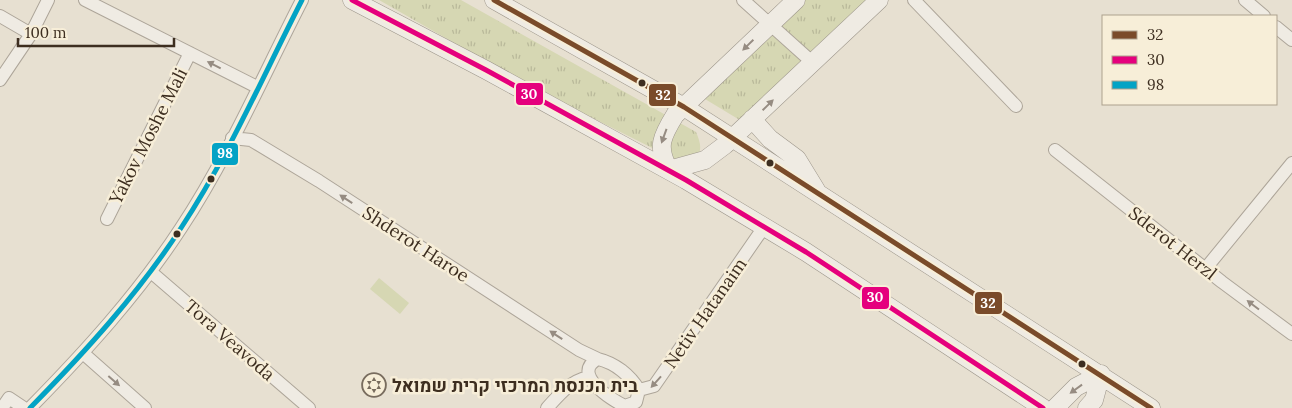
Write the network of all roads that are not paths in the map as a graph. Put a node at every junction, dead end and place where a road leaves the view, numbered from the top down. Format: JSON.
{"nodes":[{"id":1,"x":48,"y":0,"type":"edge"},
{"id":2,"x":84,"y":0,"type":"edge"},
{"id":3,"x":302,"y":0,"type":"edge"},
{"id":4,"x":352,"y":0,"type":"edge"},
{"id":5,"x":494,"y":0,"type":"edge"},
{"id":6,"x":743,"y":0,"type":"edge"},
{"id":7,"x":796,"y":0,"type":"edge"},
{"id":8,"x":879,"y":0,"type":"edge"},
{"id":9,"x":914,"y":0,"type":"edge"},
{"id":10,"x":1245,"y":0,"type":"edge"},
{"id":11,"x":1263,"y":15,"type":"edge"},
{"id":12,"x":0,"y":16,"type":"edge"},
{"id":13,"x":769,"y":24,"type":"junction"},
{"id":14,"x":1277,"y":28,"type":"edge"},
{"id":15,"x":31,"y":34,"type":"junction"},
{"id":16,"x":1292,"y":40,"type":"edge"},
{"id":17,"x":190,"y":53,"type":"junction"},
{"id":18,"x":812,"y":62,"type":"junction"},
{"id":19,"x":0,"y":78,"type":"edge"},
{"id":20,"x":707,"y":85,"type":"junction"},
{"id":21,"x":257,"y":87,"type":"junction"},
{"id":22,"x":657,"y":92,"type":"junction"},
{"id":23,"x":1016,"y":106,"type":"dead end"},
{"id":24,"x":684,"y":107,"type":"junction"},
{"id":25,"x":752,"y":119,"type":"junction"},
{"id":26,"x":232,"y":138,"type":"junction"},
{"id":27,"x":732,"y":138,"type":"junction"},
{"id":28,"x":1056,"y":150,"type":"dead end"},
{"id":29,"x":1292,"y":163,"type":"edge"},
{"id":30,"x":669,"y":170,"type":"junction"},
{"id":31,"x":818,"y":192,"type":"junction"},
{"id":32,"x":107,"y":219,"type":"dead end"},
{"id":33,"x":764,"y":228,"type":"junction"},
{"id":34,"x":1206,"y":268,"type":"junction"},
{"id":35,"x":151,"y":272,"type":"junction"},
{"id":36,"x":1292,"y":334,"type":"edge"},
{"id":37,"x":84,"y":354,"type":"junction"},
{"id":38,"x":598,"y":359,"type":"junction"},
{"id":39,"x":1101,"y":374,"type":"junction"},
{"id":40,"x":588,"y":377,"type":"junction"},
{"id":41,"x":639,"y":390,"type":"junction"},
{"id":42,"x":1025,"y":401,"type":"edge"},
{"id":43,"x":633,"y":406,"type":"edge"},
{"id":44,"x":2,"y":408,"type":"edge"},
{"id":45,"x":24,"y":408,"type":"edge"},
{"id":46,"x":30,"y":408,"type":"edge"},
{"id":47,"x":145,"y":408,"type":"edge"},
{"id":48,"x":309,"y":408,"type":"edge"},
{"id":49,"x":547,"y":408,"type":"edge"},
{"id":50,"x":1043,"y":408,"type":"edge"},
{"id":51,"x":1055,"y":408,"type":"edge"},
{"id":52,"x":1087,"y":408,"type":"edge"},
{"id":53,"x":1151,"y":408,"type":"edge"}],
"edges":[{"from":1,"to":15,"type":"street"},
{"from":2,"to":17,"type":"street"},
{"from":3,"to":21,"type":"street"},
{"from":4,"to":30,"type":"main road"},
{"from":5,"to":22,"type":"main road"},
{"from":6,"to":13,"type":"street"},
{"from":7,"to":13,"type":"main road"},
{"from":8,"to":18,"type":"main road"},
{"from":9,"to":23,"type":"street"},
{"from":10,"to":11,"type":"street"},
{"from":12,"to":15,"type":"street"},
{"from":13,"to":18,"type":"street"},
{"from":13,"to":20,"type":"main road","one_way":true},
{"from":14,"to":16,"type":"street"},
{"from":15,"to":19,"type":"street"},
{"from":21,"to":17,"type":"street","one_way":true},
{"from":17,"to":32,"type":"street","name":"Yakov Moshe Mali"},
{"from":25,"to":18,"type":"main road","one_way":true},
{"from":20,"to":22,"type":"main road"},
{"from":20,"to":24,"type":"main road"},
{"from":21,"to":26,"type":"street"},
{"from":22,"to":24,"type":"main road"},
{"from":24,"to":27,"type":"main road"},
{"from":24,"to":30,"type":"main road","one_way":true},
{"from":25,"to":27,"type":"main road"},
{"from":25,"to":31,"type":"main road"},
{"from":26,"to":35,"type":"street"},
{"from":38,"to":26,"type":"street","name":"Shderot Haroe","one_way":true},
{"from":27,"to":30,"type":"main road"},
{"from":27,"to":31,"type":"main road"},
{"from":28,"to":34,"type":"street","name":"Sderot Herzl"},
{"from":29,"to":34,"type":"street"},
{"from":30,"to":33,"type":"main road"},
{"from":31,"to":39,"type":"main road"},
{"from":33,"to":41,"type":"street","name":"Netiv Hatanaim","one_way":true},
{"from":33,"to":42,"type":"main road"},
{"from":36,"to":34,"type":"street","name":"Sderot Herzl","one_way":true},
{"from":35,"to":37,"type":"street"},
{"from":35,"to":48,"type":"street","name":"Tora Veavoda"},
{"from":37,"to":46,"type":"street"},
{"from":37,"to":47,"type":"street","one_way":true},
{"from":38,"to":40,"type":"street"},
{"from":38,"to":41,"type":"street","name":"Shderot Haroe"},
{"from":39,"to":51,"type":"main road","one_way":true},
{"from":39,"to":52,"type":"main road"},
{"from":39,"to":53,"type":"main road"},
{"from":40,"to":43,"type":"street"},
{"from":40,"to":49,"type":"street"},
{"from":41,"to":43,"type":"street"},
{"from":42,"to":50,"type":"main road"},
{"from":44,"to":45,"type":"street"}]}
